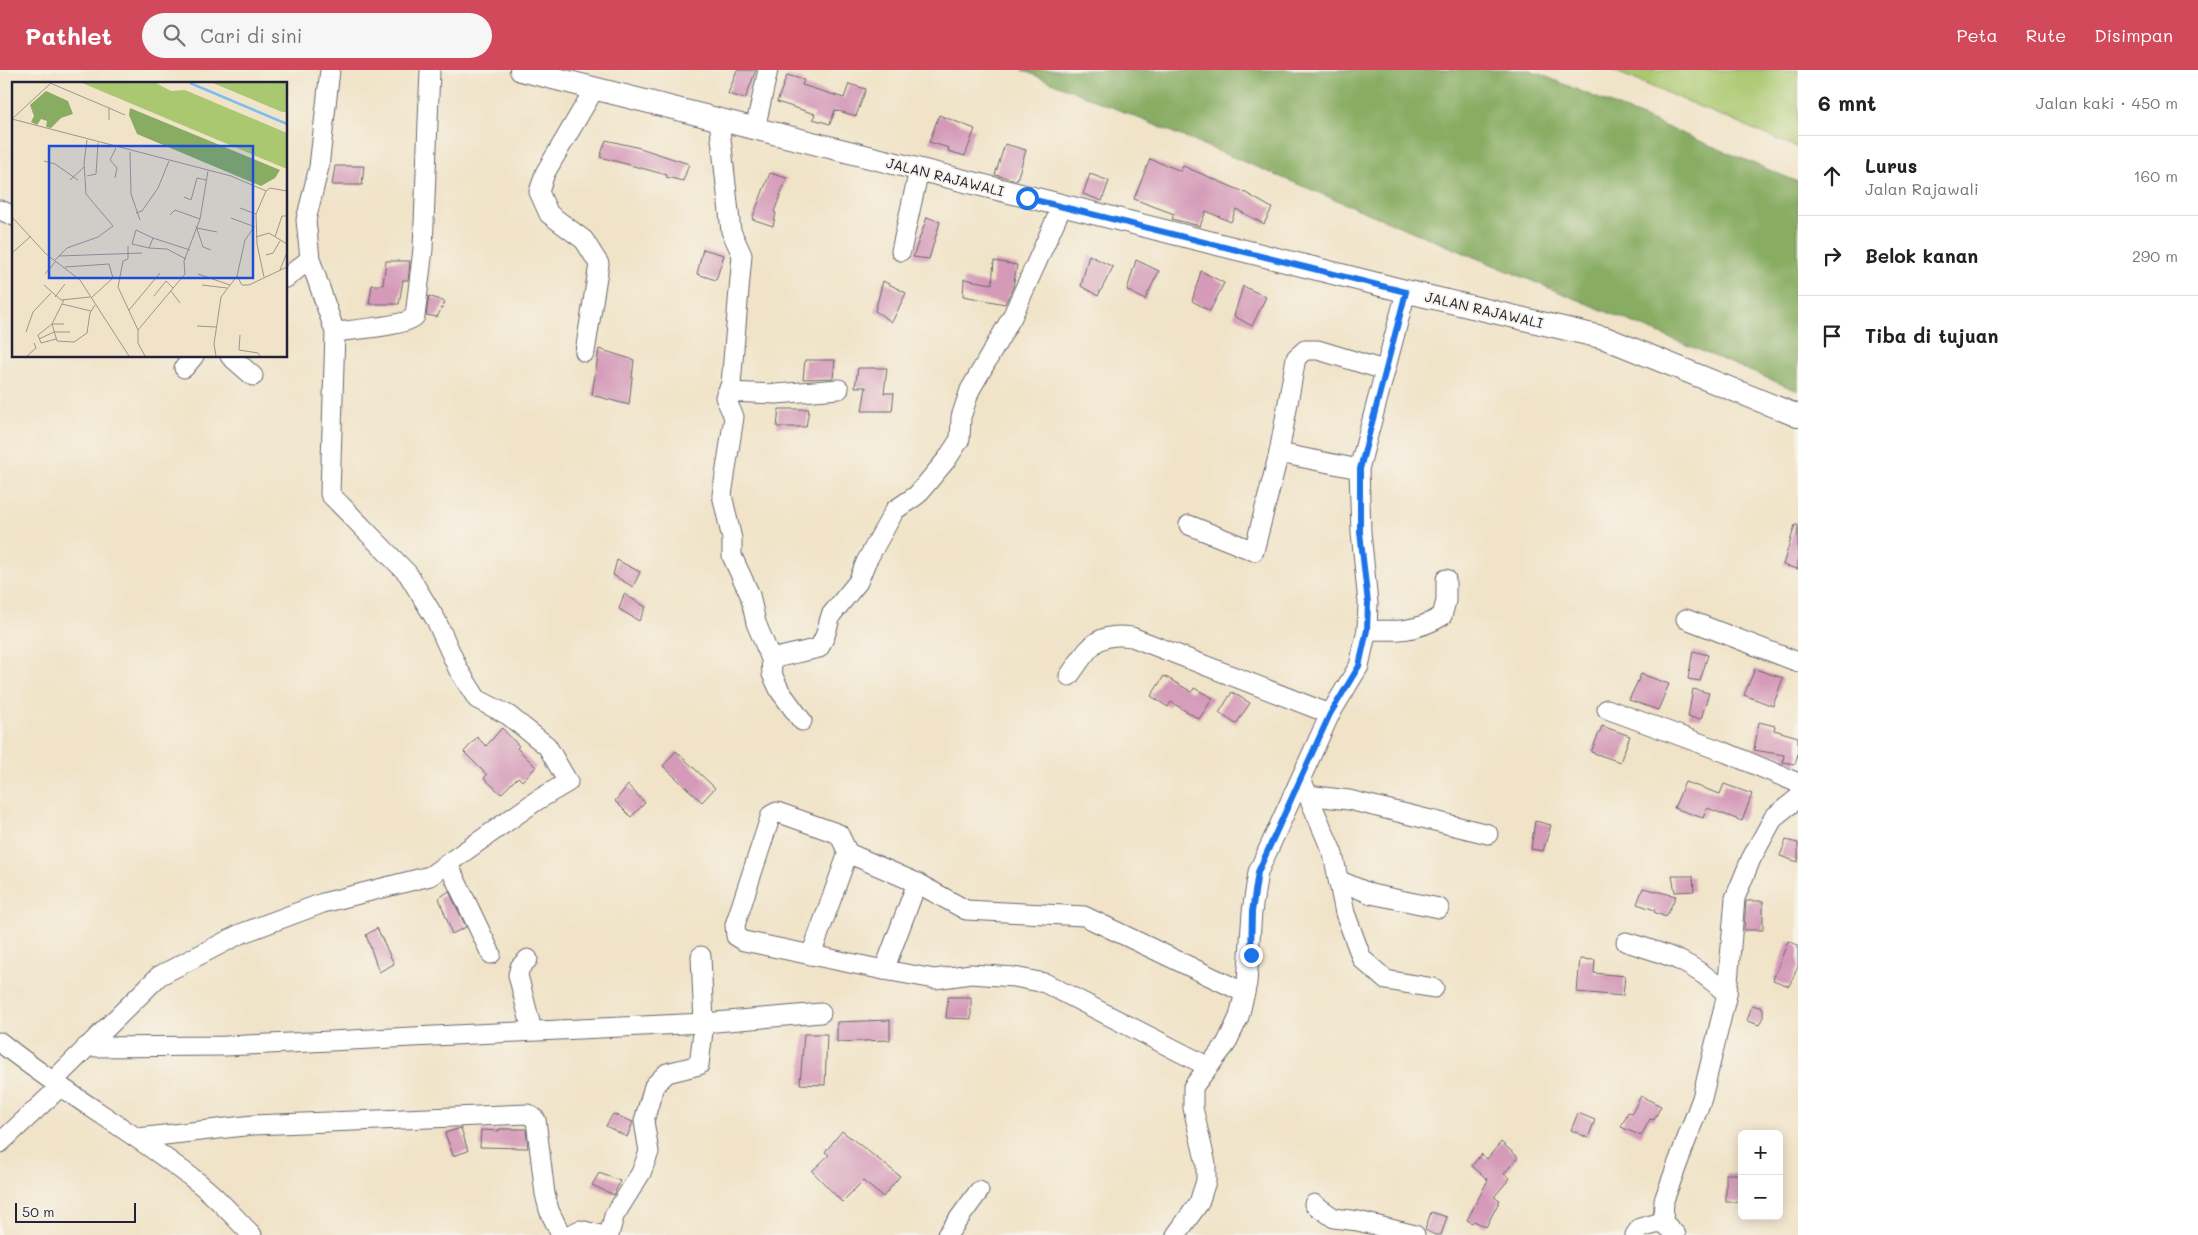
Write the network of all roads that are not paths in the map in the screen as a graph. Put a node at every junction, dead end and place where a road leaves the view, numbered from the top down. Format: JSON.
{"nodes":[{"id":1,"x":330,"y":70,"type":"edge"},
{"id":2,"x":430,"y":70,"type":"edge"},
{"id":3,"x":521,"y":70,"type":"edge"},
{"id":4,"x":768,"y":70,"type":"edge"},
{"id":5,"x":573,"y":76,"type":"edge"},
{"id":6,"x":595,"y":88,"type":"junction"},
{"id":7,"x":719,"y":120,"type":"junction"},
{"id":8,"x":755,"y":129,"type":"junction"},
{"id":9,"x":919,"y":170,"type":"junction"},
{"id":10,"x":1062,"y":206,"type":"junction"},
{"id":11,"x":0,"y":210,"type":"edge"},
{"id":12,"x":12,"y":215,"type":"edge"},
{"id":13,"x":901,"y":252,"type":"dead end"},
{"id":14,"x":310,"y":259,"type":"junction"},
{"id":15,"x":288,"y":276,"type":"edge"},
{"id":16,"x":1406,"y":292,"type":"junction"},
{"id":17,"x":335,"y":332,"type":"junction"},
{"id":18,"x":585,"y":352,"type":"dead end"},
{"id":19,"x":232,"y":358,"type":"edge"},
{"id":20,"x":1384,"y":370,"type":"junction"},
{"id":21,"x":253,"y":376,"type":"dead end"},
{"id":22,"x":839,"y":389,"type":"dead end"},
{"id":23,"x":728,"y":392,"type":"junction"},
{"id":24,"x":1798,"y":416,"type":"edge"},
{"id":25,"x":1279,"y":453,"type":"junction"},
{"id":26,"x":1360,"y":469,"type":"junction"},
{"id":27,"x":1188,"y":525,"type":"dead end"},
{"id":28,"x":1446,"y":579,"type":"dead end"},
{"id":29,"x":1686,"y":619,"type":"dead end"},
{"id":30,"x":1367,"y":630,"type":"junction"},
{"id":31,"x":771,"y":659,"type":"junction"},
{"id":32,"x":1798,"y":662,"type":"edge"},
{"id":33,"x":1070,"y":676,"type":"dead end"},
{"id":34,"x":1607,"y":709,"type":"dead end"},
{"id":35,"x":1330,"y":714,"type":"junction"},
{"id":36,"x":802,"y":721,"type":"dead end"},
{"id":37,"x":1798,"y":783,"type":"edge"},
{"id":38,"x":1304,"y":787,"type":"junction"},
{"id":39,"x":1798,"y":798,"type":"edge"},
{"id":40,"x":1488,"y":834,"type":"dead end"},
{"id":41,"x":848,"y":853,"type":"junction"},
{"id":42,"x":448,"y":864,"type":"junction"},
{"id":43,"x":1338,"y":880,"type":"junction"},
{"id":44,"x":917,"y":883,"type":"junction"},
{"id":45,"x":1438,"y":908,"type":"dead end"},
{"id":46,"x":1626,"y":942,"type":"dead end"},
{"id":47,"x":491,"y":954,"type":"dead end"},
{"id":48,"x":811,"y":954,"type":"junction"},
{"id":49,"x":701,"y":956,"type":"dead end"},
{"id":50,"x":528,"y":958,"type":"dead end"},
{"id":51,"x":884,"y":970,"type":"junction"},
{"id":52,"x":1434,"y":988,"type":"dead end"},
{"id":53,"x":1245,"y":993,"type":"junction"},
{"id":54,"x":1727,"y":994,"type":"junction"},
{"id":55,"x":820,"y":1012,"type":"dead end"},
{"id":56,"x":704,"y":1023,"type":"junction"},
{"id":57,"x":532,"y":1030,"type":"junction"},
{"id":58,"x":0,"y":1042,"type":"edge"},
{"id":59,"x":86,"y":1047,"type":"junction"},
{"id":60,"x":1207,"y":1066,"type":"junction"},
{"id":61,"x":57,"y":1084,"type":"junction"},
{"id":62,"x":138,"y":1138,"type":"junction"},
{"id":63,"x":0,"y":1143,"type":"edge"},
{"id":64,"x":979,"y":1191,"type":"dead end"},
{"id":65,"x":1314,"y":1204,"type":"dead end"},
{"id":66,"x":1669,"y":1229,"type":"edge"},
{"id":67,"x":252,"y":1235,"type":"edge"},
{"id":68,"x":561,"y":1235,"type":"edge"},
{"id":69,"x":569,"y":1235,"type":"edge"},
{"id":70,"x":600,"y":1235,"type":"edge"},
{"id":71,"x":609,"y":1235,"type":"edge"},
{"id":72,"x":947,"y":1235,"type":"edge"},
{"id":73,"x":1176,"y":1235,"type":"edge"},
{"id":74,"x":1415,"y":1235,"type":"edge"},
{"id":75,"x":1635,"y":1235,"type":"edge"}],
"edges":[{"from":1,"to":14,"type":"street"},
{"from":2,"to":17,"type":"street"},
{"from":3,"to":5,"type":"street","name":"JALAN RAJAWALI"},
{"from":4,"to":8,"type":"street"},
{"from":5,"to":6,"type":"street","name":"JALAN RAJAWALI"},
{"from":6,"to":7,"type":"street","name":"JALAN RAJAWALI"},
{"from":6,"to":18,"type":"street"},
{"from":7,"to":8,"type":"street","name":"JALAN RAJAWALI"},
{"from":7,"to":23,"type":"street"},
{"from":8,"to":9,"type":"street","name":"JALAN RAJAWALI"},
{"from":9,"to":10,"type":"street","name":"JALAN RAJAWALI"},
{"from":9,"to":13,"type":"street"},
{"from":10,"to":16,"type":"street","name":"JALAN RAJAWALI"},
{"from":10,"to":31,"type":"street"},
{"from":11,"to":12,"type":"street"},
{"from":14,"to":15,"type":"street"},
{"from":14,"to":17,"type":"street"},
{"from":16,"to":20,"type":"street"},
{"from":16,"to":24,"type":"street","name":"JALAN RAJAWALI"},
{"from":17,"to":42,"type":"street"},
{"from":19,"to":21,"type":"street"},
{"from":20,"to":25,"type":"street"},
{"from":20,"to":26,"type":"street"},
{"from":22,"to":23,"type":"street"},
{"from":23,"to":31,"type":"street"},
{"from":25,"to":26,"type":"street"},
{"from":25,"to":27,"type":"street"},
{"from":26,"to":30,"type":"street"},
{"from":28,"to":30,"type":"street"},
{"from":29,"to":32,"type":"street"},
{"from":30,"to":35,"type":"street"},
{"from":31,"to":36,"type":"street"},
{"from":33,"to":35,"type":"street"},
{"from":34,"to":37,"type":"street"},
{"from":35,"to":38,"type":"street"},
{"from":38,"to":40,"type":"street"},
{"from":38,"to":43,"type":"street"},
{"from":38,"to":53,"type":"street"},
{"from":39,"to":54,"type":"street"},
{"from":41,"to":44,"type":"street"},
{"from":41,"to":48,"type":"street"},
{"from":41,"to":48,"type":"street"},
{"from":42,"to":47,"type":"street"},
{"from":42,"to":59,"type":"street"},
{"from":43,"to":45,"type":"street"},
{"from":43,"to":52,"type":"street"},
{"from":44,"to":51,"type":"street"},
{"from":44,"to":53,"type":"street"},
{"from":46,"to":54,"type":"street"},
{"from":48,"to":51,"type":"street"},
{"from":49,"to":56,"type":"street"},
{"from":50,"to":57,"type":"street"},
{"from":51,"to":60,"type":"street"},
{"from":53,"to":60,"type":"street"},
{"from":54,"to":66,"type":"street"},
{"from":55,"to":56,"type":"street"},
{"from":56,"to":57,"type":"street"},
{"from":56,"to":71,"type":"street"},
{"from":57,"to":59,"type":"street"},
{"from":58,"to":61,"type":"street"},
{"from":59,"to":61,"type":"street"},
{"from":60,"to":73,"type":"street"},
{"from":61,"to":62,"type":"street"},
{"from":61,"to":63,"type":"street"},
{"from":62,"to":67,"type":"street"},
{"from":62,"to":68,"type":"street"},
{"from":64,"to":72,"type":"street"},
{"from":65,"to":74,"type":"street"},
{"from":66,"to":75,"type":"street"},
{"from":69,"to":70,"type":"street"}]}
